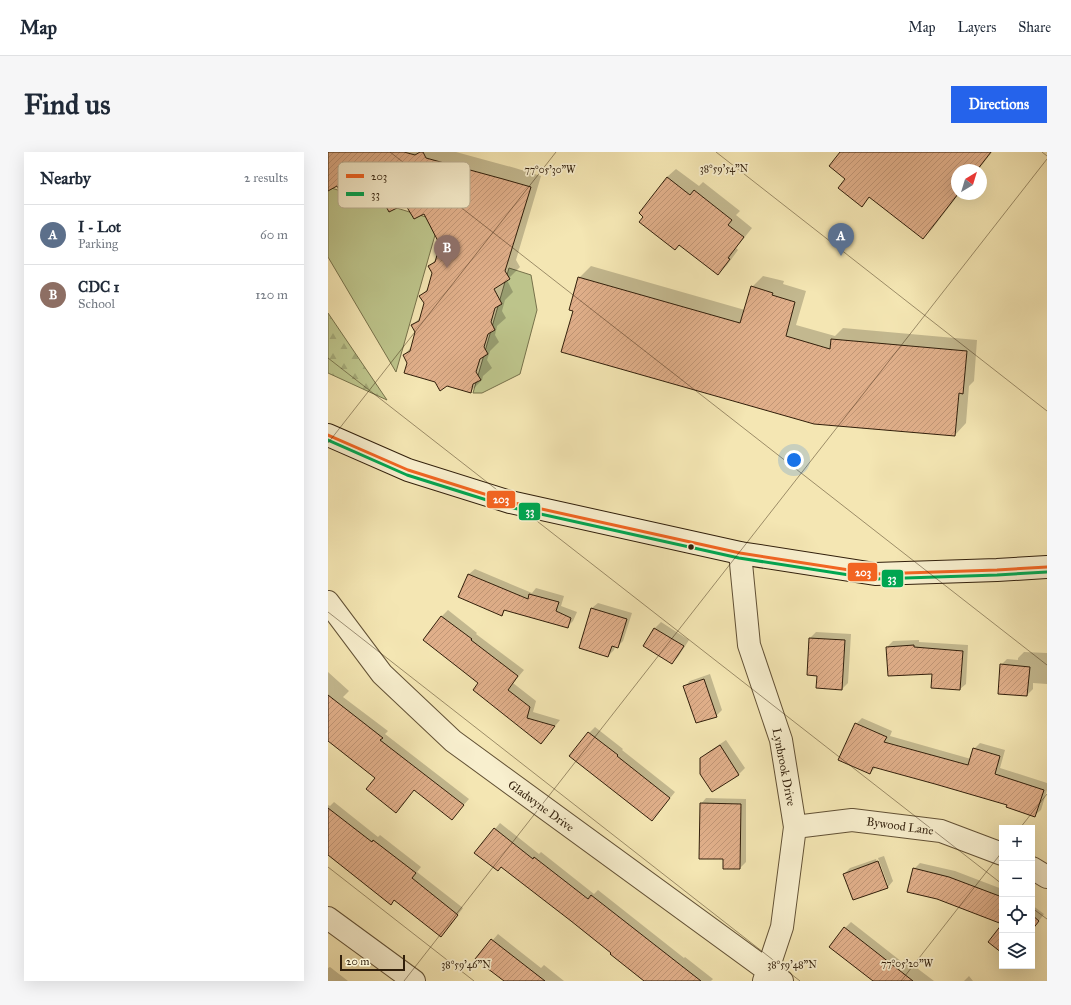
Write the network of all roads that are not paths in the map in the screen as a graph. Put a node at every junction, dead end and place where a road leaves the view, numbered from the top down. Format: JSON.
{"nodes":[{"id":1,"x":328,"y":434,"type":"edge"},
{"id":2,"x":740,"y":553,"type":"junction"},
{"id":3,"x":1047,"y":567,"type":"edge"},
{"id":4,"x":328,"y":602,"type":"edge"},
{"id":5,"x":795,"y":827,"type":"junction"},
{"id":6,"x":999,"y":853,"type":"edge"},
{"id":7,"x":1035,"y":870,"type":"edge"},
{"id":8,"x":1047,"y":877,"type":"edge"},
{"id":9,"x":328,"y":918,"type":"edge"},
{"id":10,"x":771,"y":977,"type":"edge"},
{"id":11,"x":414,"y":981,"type":"edge"}],
"edges":[{"from":1,"to":2,"type":"street"},
{"from":2,"to":3,"type":"street"},
{"from":2,"to":5,"type":"street","name":"Lynbrook Drive"},
{"from":4,"to":10,"type":"street","name":"Gladwyne Drive"},
{"from":5,"to":6,"type":"street","name":"Bywood Lane"},
{"from":5,"to":10,"type":"street","name":"Lynbrook Drive"},
{"from":7,"to":8,"type":"street"},
{"from":9,"to":11,"type":"street"}]}
